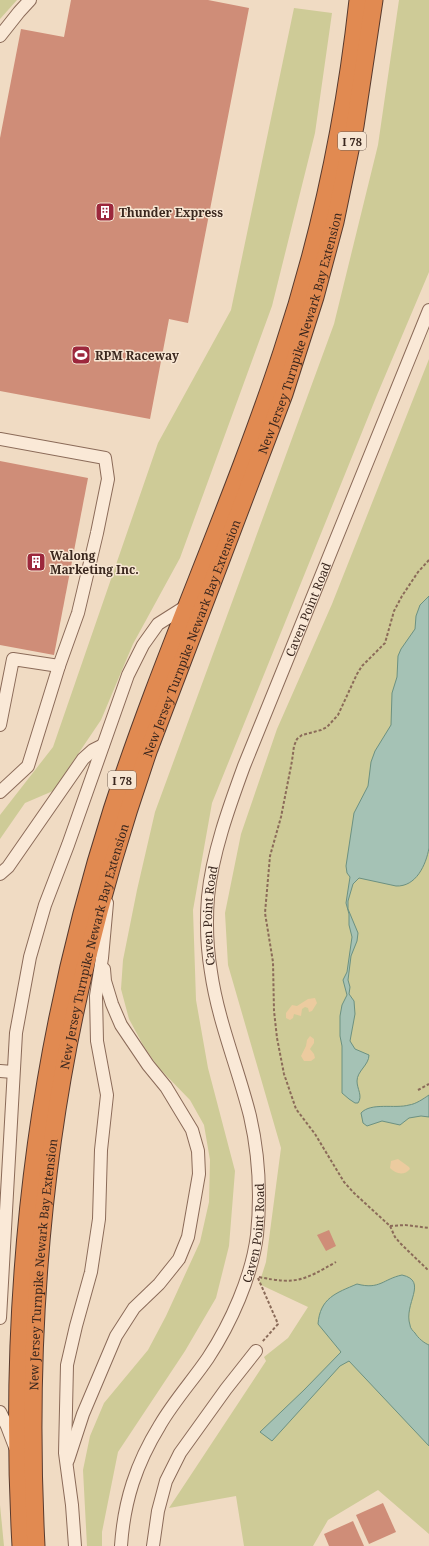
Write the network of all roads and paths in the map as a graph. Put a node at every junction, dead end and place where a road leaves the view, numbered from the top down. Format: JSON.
{"nodes":[{"id":1,"x":30,"y":0,"type":"edge"},
{"id":2,"x":358,"y":0,"type":"edge"},
{"id":3,"x":374,"y":0,"type":"edge"},
{"id":4,"x":0,"y":36,"type":"edge"},
{"id":5,"x":429,"y":310,"type":"edge"},
{"id":6,"x":0,"y":439,"type":"edge"},
{"id":7,"x":429,"y":560,"type":"edge"},
{"id":8,"x":188,"y":605,"type":"junction"},
{"id":9,"x":59,"y":666,"type":"junction"},
{"id":10,"x":0,"y":725,"type":"edge"},
{"id":11,"x":103,"y":745,"type":"junction"},
{"id":12,"x":0,"y":792,"type":"edge"},
{"id":13,"x":111,"y":866,"type":"junction"},
{"id":14,"x":0,"y":874,"type":"edge"},
{"id":15,"x":102,"y":958,"type":"junction"},
{"id":16,"x":0,"y":1071,"type":"edge"},
{"id":17,"x":13,"y":1072,"type":"junction"},
{"id":18,"x":429,"y":1084,"type":"edge"},
{"id":19,"x":418,"y":1090,"type":"dead end"},
{"id":20,"x":390,"y":1226,"type":"junction"},
{"id":21,"x":429,"y":1228,"type":"edge"},
{"id":22,"x":336,"y":1262,"type":"dead end"},
{"id":23,"x":429,"y":1271,"type":"edge"},
{"id":24,"x":253,"y":1276,"type":"junction"},
{"id":25,"x":0,"y":1318,"type":"edge"},
{"id":26,"x":258,"y":1347,"type":"joint"},
{"id":27,"x":0,"y":1412,"type":"edge"},
{"id":28,"x":18,"y":1456,"type":"junction"},
{"id":29,"x":66,"y":1465,"type":"junction"},
{"id":30,"x":21,"y":1546,"type":"edge"},
{"id":31,"x":36,"y":1546,"type":"edge"},
{"id":32,"x":75,"y":1546,"type":"edge"},
{"id":33,"x":122,"y":1546,"type":"edge"},
{"id":34,"x":153,"y":1546,"type":"edge"}],
"edges":[{"from":1,"to":4,"type":"street"},
{"from":2,"to":8,"type":"highway","name":"New Jersey Turnpike Newark Bay Extension","number":"I 78"},
{"from":3,"to":13,"type":"highway","name":"New Jersey Turnpike Newark Bay Extension","number":"I 78"},
{"from":5,"to":24,"type":"street","name":"Caven Point Road"},
{"from":6,"to":9,"type":"street"},
{"from":7,"to":20,"type":"path"},
{"from":8,"to":11,"type":"street"},
{"from":8,"to":28,"type":"highway","name":"New Jersey Turnpike Newark Bay Extension","number":"I 78"},
{"from":9,"to":10,"type":"street"},
{"from":9,"to":12,"type":"street"},
{"from":11,"to":14,"type":"street"},
{"from":11,"to":17,"type":"street"},
{"from":13,"to":15,"type":"street"},
{"from":13,"to":31,"type":"highway","name":"New Jersey Turnpike Newark Bay Extension","number":"I 78"},
{"from":15,"to":29,"type":"street"},
{"from":15,"to":29,"type":"street"},
{"from":16,"to":17,"type":"street"},
{"from":17,"to":25,"type":"street"},
{"from":18,"to":19,"type":"path"},
{"from":20,"to":21,"type":"path"},
{"from":20,"to":23,"type":"path"},
{"from":22,"to":24,"type":"path"},
{"from":24,"to":26,"type":"path"},
{"from":24,"to":33,"type":"street","name":"Caven Point Road"},
{"from":26,"to":34,"type":"street"},
{"from":27,"to":28,"type":"street"},
{"from":28,"to":30,"type":"highway","name":"New Jersey Turnpike Newark Bay Extension","number":"I 78"},
{"from":29,"to":32,"type":"street"}]}
